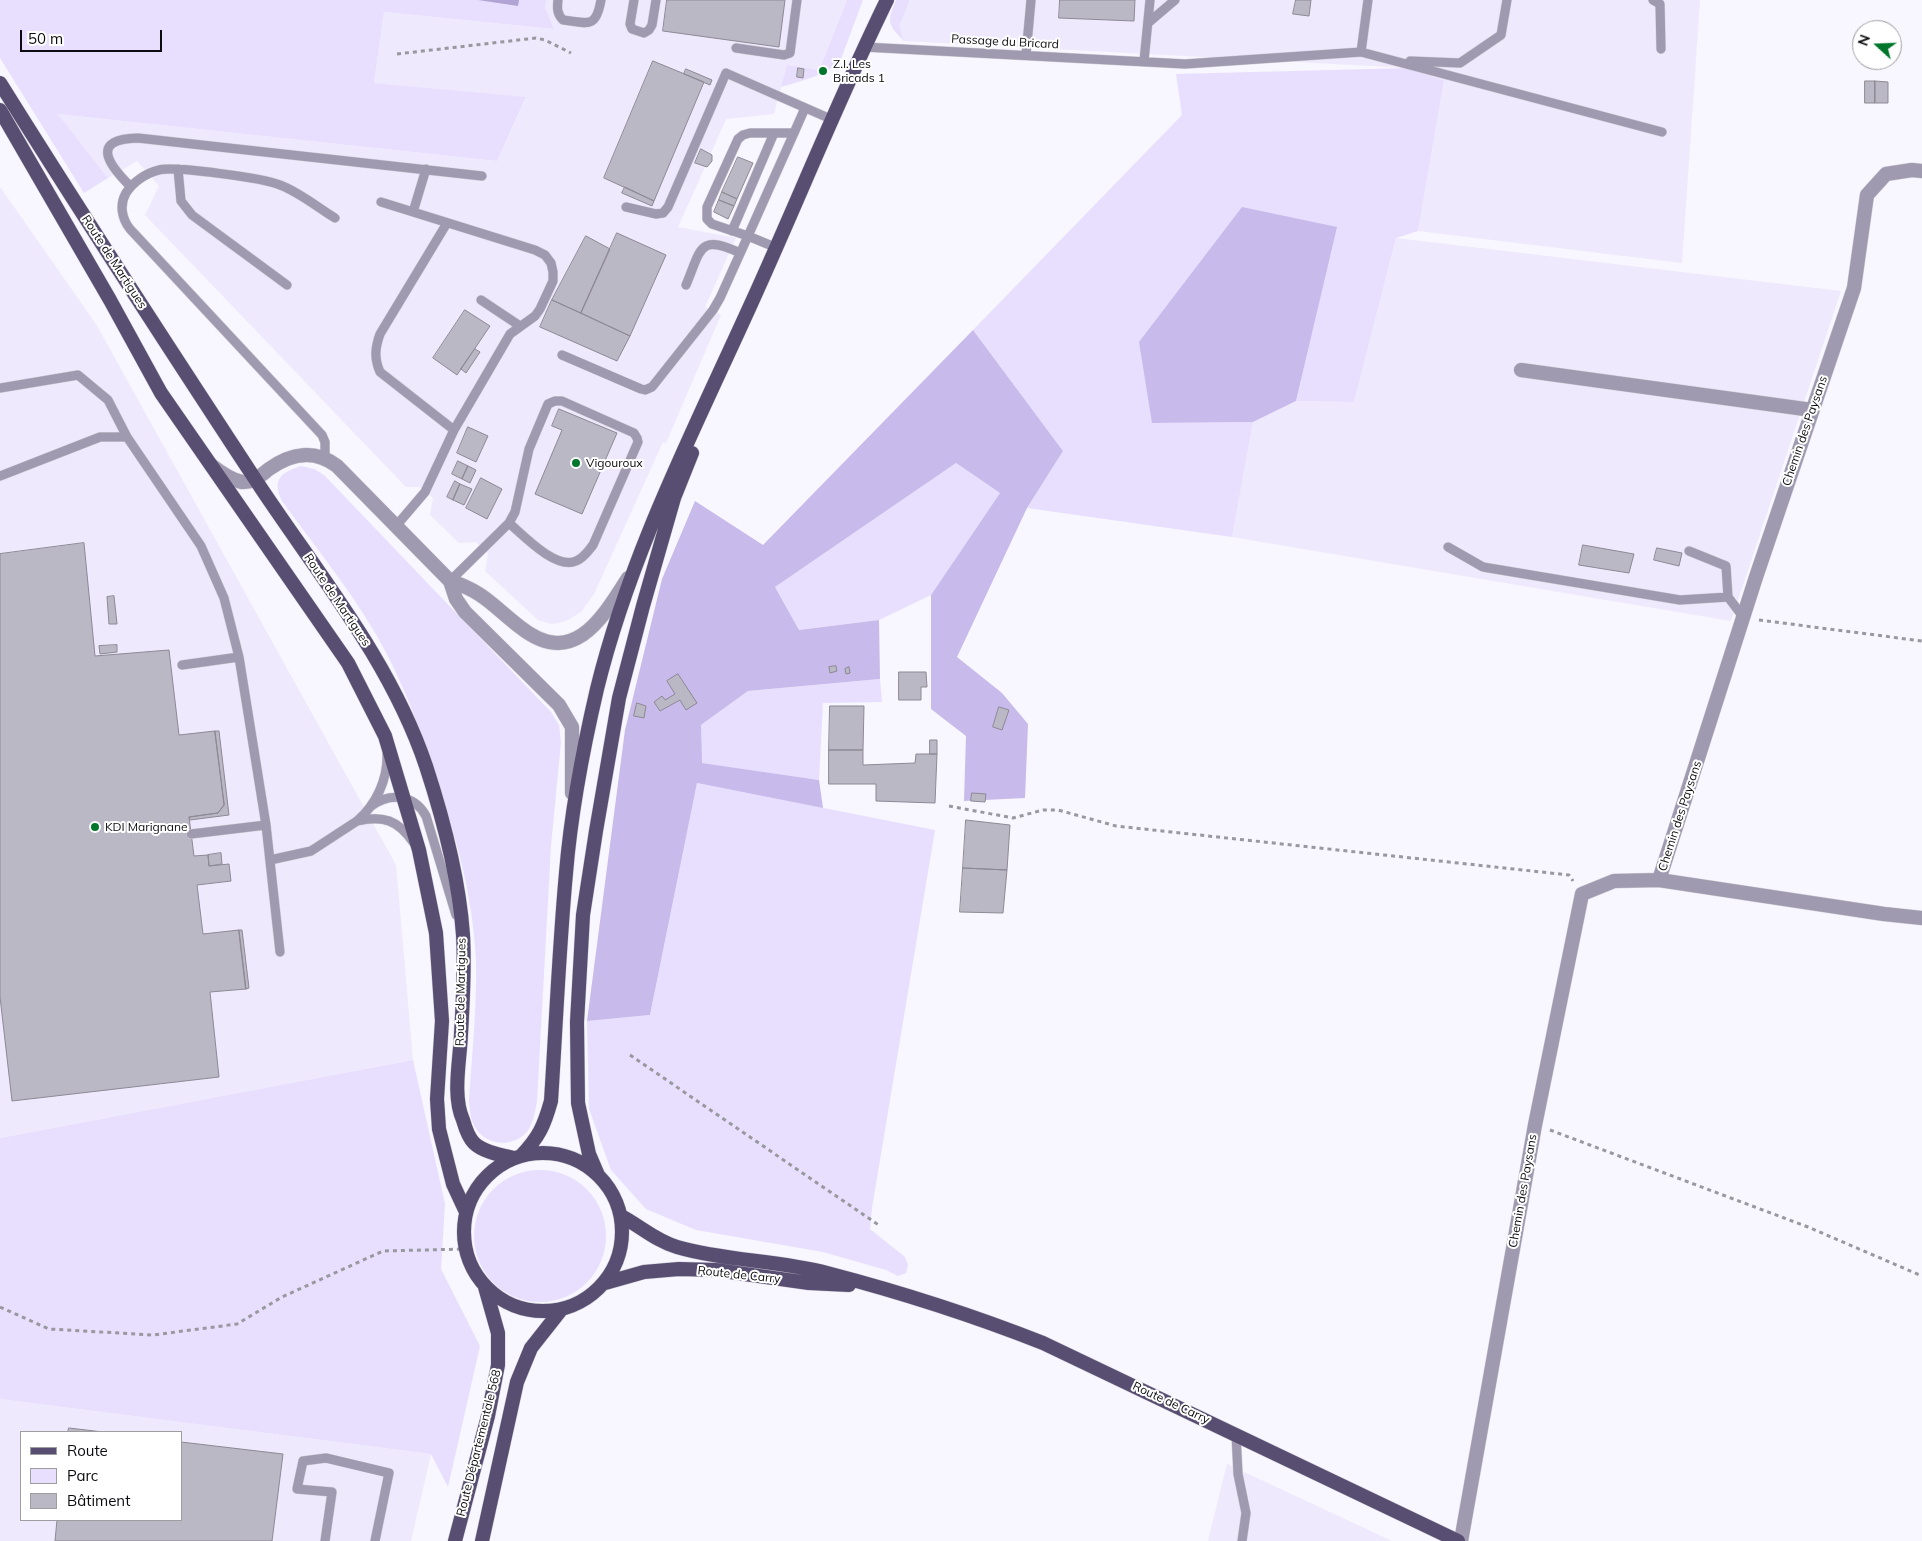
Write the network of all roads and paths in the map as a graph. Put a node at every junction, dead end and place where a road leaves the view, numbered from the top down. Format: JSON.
{"nodes":[{"id":1,"x":558,"y":0,"type":"edge"},
{"id":2,"x":601,"y":0,"type":"edge"},
{"id":3,"x":634,"y":0,"type":"edge"},
{"id":4,"x":656,"y":0,"type":"edge"},
{"id":5,"x":798,"y":0,"type":"edge"},
{"id":6,"x":879,"y":0,"type":"edge"},
{"id":7,"x":887,"y":0,"type":"edge"},
{"id":8,"x":1031,"y":0,"type":"edge"},
{"id":9,"x":1150,"y":0,"type":"edge"},
{"id":10,"x":1175,"y":0,"type":"edge"},
{"id":11,"x":1368,"y":0,"type":"edge"},
{"id":12,"x":1508,"y":0,"type":"edge"},
{"id":13,"x":1653,"y":0,"type":"edge"},
{"id":14,"x":1148,"y":23,"type":"junction"},
{"id":15,"x":864,"y":47,"type":"junction"},
{"id":16,"x":736,"y":48,"type":"dead end"},
{"id":17,"x":1661,"y":50,"type":"dead end"},
{"id":18,"x":1361,"y":52,"type":"junction"},
{"id":19,"x":571,"y":53,"type":"dead end"},
{"id":20,"x":397,"y":54,"type":"dead end"},
{"id":21,"x":1026,"y":55,"type":"junction"},
{"id":22,"x":1144,"y":61,"type":"junction"},
{"id":23,"x":1395,"y":61,"type":"junction"},
{"id":24,"x":0,"y":83,"type":"edge"},
{"id":25,"x":805,"y":108,"type":"junction"},
{"id":26,"x":0,"y":110,"type":"edge"},
{"id":27,"x":833,"y":120,"type":"junction"},
{"id":28,"x":1662,"y":132,"type":"dead end"},
{"id":29,"x":774,"y":133,"type":"junction"},
{"id":30,"x":794,"y":133,"type":"junction"},
{"id":31,"x":178,"y":169,"type":"junction"},
{"id":32,"x":426,"y":169,"type":"junction"},
{"id":33,"x":1922,"y":172,"type":"edge"},
{"id":34,"x":482,"y":176,"type":"dead end"},
{"id":35,"x":130,"y":186,"type":"junction"},
{"id":36,"x":381,"y":202,"type":"dead end"},
{"id":37,"x":626,"y":206,"type":"dead end"},
{"id":38,"x":413,"y":212,"type":"junction"},
{"id":39,"x":335,"y":218,"type":"dead end"},
{"id":40,"x":447,"y":223,"type":"junction"},
{"id":41,"x":732,"y":231,"type":"junction"},
{"id":42,"x":748,"y":236,"type":"junction"},
{"id":43,"x":777,"y":248,"type":"junction"},
{"id":44,"x":740,"y":253,"type":"junction"},
{"id":45,"x":287,"y":285,"type":"dead end"},
{"id":46,"x":686,"y":285,"type":"dead end"},
{"id":47,"x":481,"y":300,"type":"dead end"},
{"id":48,"x":750,"y":307,"type":"junction"},
{"id":49,"x":520,"y":326,"type":"junction"},
{"id":50,"x":562,"y":355,"type":"dead end"},
{"id":51,"x":1521,"y":370,"type":"dead end"},
{"id":52,"x":0,"y":388,"type":"edge"},
{"id":53,"x":1812,"y":410,"type":"junction"},
{"id":54,"x":454,"y":430,"type":"junction"},
{"id":55,"x":127,"y":436,"type":"junction"},
{"id":56,"x":325,"y":458,"type":"junction"},
{"id":57,"x":209,"y":464,"type":"junction"},
{"id":58,"x":0,"y":476,"type":"edge"},
{"id":59,"x":256,"y":480,"type":"junction"},
{"id":60,"x":509,"y":523,"type":"junction"},
{"id":61,"x":396,"y":526,"type":"junction"},
{"id":62,"x":1448,"y":547,"type":"dead end"},
{"id":63,"x":1689,"y":551,"type":"dead end"},
{"id":64,"x":635,"y":565,"type":"junction"},
{"id":65,"x":450,"y":581,"type":"junction"},
{"id":66,"x":1728,"y":597,"type":"junction"},
{"id":67,"x":1744,"y":618,"type":"junction"},
{"id":68,"x":1922,"y":641,"type":"edge"},
{"id":69,"x":239,"y":657,"type":"junction"},
{"id":70,"x":182,"y":665,"type":"dead end"},
{"id":71,"x":385,"y":736,"type":"junction"},
{"id":72,"x":404,"y":799,"type":"junction"},
{"id":73,"x":949,"y":806,"type":"dead end"},
{"id":74,"x":370,"y":807,"type":"junction"},
{"id":75,"x":357,"y":821,"type":"junction"},
{"id":76,"x":266,"y":825,"type":"junction"},
{"id":77,"x":571,"y":829,"type":"junction"},
{"id":78,"x":191,"y":834,"type":"dead end"},
{"id":79,"x":419,"y":850,"type":"junction"},
{"id":80,"x":270,"y":860,"type":"junction"},
{"id":81,"x":1660,"y":880,"type":"junction"},
{"id":82,"x":1582,"y":894,"type":"junction"},
{"id":83,"x":1922,"y":918,"type":"edge"},
{"id":84,"x":463,"y":934,"type":"junction"},
{"id":85,"x":280,"y":952,"type":"dead end"},
{"id":86,"x":630,"y":1056,"type":"dead end"},
{"id":87,"x":1535,"y":1125,"type":"junction"},
{"id":88,"x":517,"y":1157,"type":"junction"},
{"id":89,"x":598,"y":1175,"type":"junction"},
{"id":90,"x":466,"y":1212,"type":"junction"},
{"id":91,"x":621,"y":1216,"type":"junction"},
{"id":92,"x":880,"y":1226,"type":"dead end"},
{"id":93,"x":465,"y":1249,"type":"junction"},
{"id":94,"x":1922,"y":1276,"type":"edge"},
{"id":95,"x":604,"y":1283,"type":"junction"},
{"id":96,"x":484,"y":1287,"type":"junction"},
{"id":97,"x":875,"y":1287,"type":"junction"},
{"id":98,"x":0,"y":1307,"type":"edge"},
{"id":99,"x":561,"y":1310,"type":"junction"},
{"id":100,"x":1236,"y":1434,"type":"junction"},
{"id":101,"x":474,"y":1473,"type":"junction"},
{"id":102,"x":482,"y":1540,"type":"edge"},
{"id":103,"x":325,"y":1541,"type":"edge"},
{"id":104,"x":375,"y":1541,"type":"edge"},
{"id":105,"x":451,"y":1541,"type":"edge"},
{"id":106,"x":455,"y":1541,"type":"edge"},
{"id":107,"x":1242,"y":1541,"type":"edge"},
{"id":108,"x":1459,"y":1541,"type":"edge"}],
"edges":[{"from":1,"to":2,"type":"lane"},
{"from":3,"to":4,"type":"lane"},
{"from":5,"to":16,"type":"lane"},
{"from":6,"to":15,"type":"main road"},
{"from":7,"to":15,"type":"main road"},
{"from":8,"to":21,"type":"lane"},
{"from":9,"to":14,"type":"lane"},
{"from":10,"to":14,"type":"lane"},
{"from":11,"to":18,"type":"lane"},
{"from":12,"to":23,"type":"lane"},
{"from":13,"to":17,"type":"lane"},
{"from":14,"to":22,"type":"lane"},
{"from":15,"to":21,"type":"lane","name":"Passage du Bricard"},
{"from":15,"to":27,"type":"main road"},
{"from":18,"to":22,"type":"lane","name":"Passage du Bricard"},
{"from":18,"to":23,"type":"lane","name":"Passage du Bricard"},
{"from":19,"to":20,"type":"path"},
{"from":21,"to":22,"type":"lane","name":"Passage du Bricard"},
{"from":23,"to":28,"type":"lane"},
{"from":24,"to":59,"type":"main road","name":"Route de Martigues"},
{"from":25,"to":27,"type":"lane"},
{"from":25,"to":30,"type":"lane"},
{"from":25,"to":37,"type":"lane"},
{"from":26,"to":57,"type":"main road","name":"Route de Martigues"},
{"from":27,"to":43,"type":"main road"},
{"from":29,"to":30,"type":"lane"},
{"from":29,"to":41,"type":"lane"},
{"from":29,"to":41,"type":"lane"},
{"from":30,"to":42,"type":"lane"},
{"from":31,"to":35,"type":"lane"},
{"from":31,"to":39,"type":"lane"},
{"from":31,"to":45,"type":"lane"},
{"from":32,"to":34,"type":"lane"},
{"from":32,"to":35,"type":"lane"},
{"from":32,"to":38,"type":"lane"},
{"from":33,"to":53,"type":"street","name":"Chemin des Paysans"},
{"from":35,"to":56,"type":"lane"},
{"from":36,"to":38,"type":"lane"},
{"from":38,"to":40,"type":"lane"},
{"from":40,"to":49,"type":"lane"},
{"from":40,"to":54,"type":"lane"},
{"from":41,"to":42,"type":"lane"},
{"from":42,"to":43,"type":"lane"},
{"from":42,"to":44,"type":"lane"},
{"from":43,"to":48,"type":"main road"},
{"from":44,"to":46,"type":"lane"},
{"from":44,"to":50,"type":"lane"},
{"from":47,"to":49,"type":"lane"},
{"from":48,"to":64,"type":"main road"},
{"from":48,"to":89,"type":"main road"},
{"from":49,"to":54,"type":"lane"},
{"from":51,"to":53,"type":"street"},
{"from":52,"to":55,"type":"lane"},
{"from":53,"to":67,"type":"street","name":"Chemin des Paysans"},
{"from":54,"to":61,"type":"lane"},
{"from":55,"to":58,"type":"lane"},
{"from":55,"to":69,"type":"lane"},
{"from":56,"to":59,"type":"street"},
{"from":56,"to":61,"type":"street"},
{"from":57,"to":59,"type":"street"},
{"from":57,"to":71,"type":"main road","name":"Route de Martigues"},
{"from":59,"to":84,"type":"main road","name":"Route de Martigues"},
{"from":60,"to":60,"type":"lane"},
{"from":60,"to":65,"type":"lane"},
{"from":61,"to":65,"type":"street"},
{"from":62,"to":66,"type":"lane"},
{"from":63,"to":66,"type":"lane"},
{"from":64,"to":65,"type":"street"},
{"from":64,"to":77,"type":"main road"},
{"from":65,"to":77,"type":"street"},
{"from":66,"to":67,"type":"lane"},
{"from":67,"to":68,"type":"path"},
{"from":67,"to":81,"type":"street","name":"Chemin des Paysans"},
{"from":69,"to":70,"type":"lane"},
{"from":69,"to":76,"type":"lane"},
{"from":71,"to":72,"type":"main road","name":"Route de Martigues"},
{"from":71,"to":74,"type":"lane"},
{"from":72,"to":74,"type":"lane"},
{"from":72,"to":79,"type":"main road","name":"Route de Martigues"},
{"from":72,"to":84,"type":"lane"},
{"from":73,"to":82,"type":"path"},
{"from":74,"to":75,"type":"lane"},
{"from":75,"to":79,"type":"lane"},
{"from":75,"to":80,"type":"lane"},
{"from":76,"to":78,"type":"lane"},
{"from":76,"to":80,"type":"lane"},
{"from":77,"to":88,"type":"main road"},
{"from":79,"to":90,"type":"main road","name":"Route de Martigues"},
{"from":80,"to":85,"type":"lane"},
{"from":81,"to":82,"type":"street","name":"Chemin des Paysans"},
{"from":81,"to":83,"type":"street"},
{"from":82,"to":87,"type":"street","name":"Chemin des Paysans"},
{"from":84,"to":88,"type":"main road","name":"Route de Martigues"},
{"from":86,"to":92,"type":"path"},
{"from":87,"to":94,"type":"path"},
{"from":87,"to":108,"type":"street","name":"Chemin des Paysans"},
{"from":88,"to":89,"type":"main road"},
{"from":88,"to":90,"type":"main road"},
{"from":89,"to":91,"type":"main road"},
{"from":90,"to":93,"type":"main road"},
{"from":91,"to":95,"type":"main road"},
{"from":91,"to":97,"type":"main road","name":"Route de Carry"},
{"from":93,"to":96,"type":"main road"},
{"from":93,"to":98,"type":"path"},
{"from":95,"to":97,"type":"main road","name":"Route de Carry"},
{"from":95,"to":99,"type":"main road"},
{"from":96,"to":99,"type":"main road"},
{"from":96,"to":101,"type":"main road","name":"Route Départementale 568"},
{"from":97,"to":100,"type":"main road","name":"Route de Carry"},
{"from":99,"to":102,"type":"main road","name":"Route Départementale 568"},
{"from":100,"to":107,"type":"lane"},
{"from":100,"to":108,"type":"main road","name":"Route de Carry"},
{"from":101,"to":105,"type":"lane"},
{"from":101,"to":106,"type":"main road","name":"Route Départementale 568"},
{"from":103,"to":104,"type":"lane"}]}
